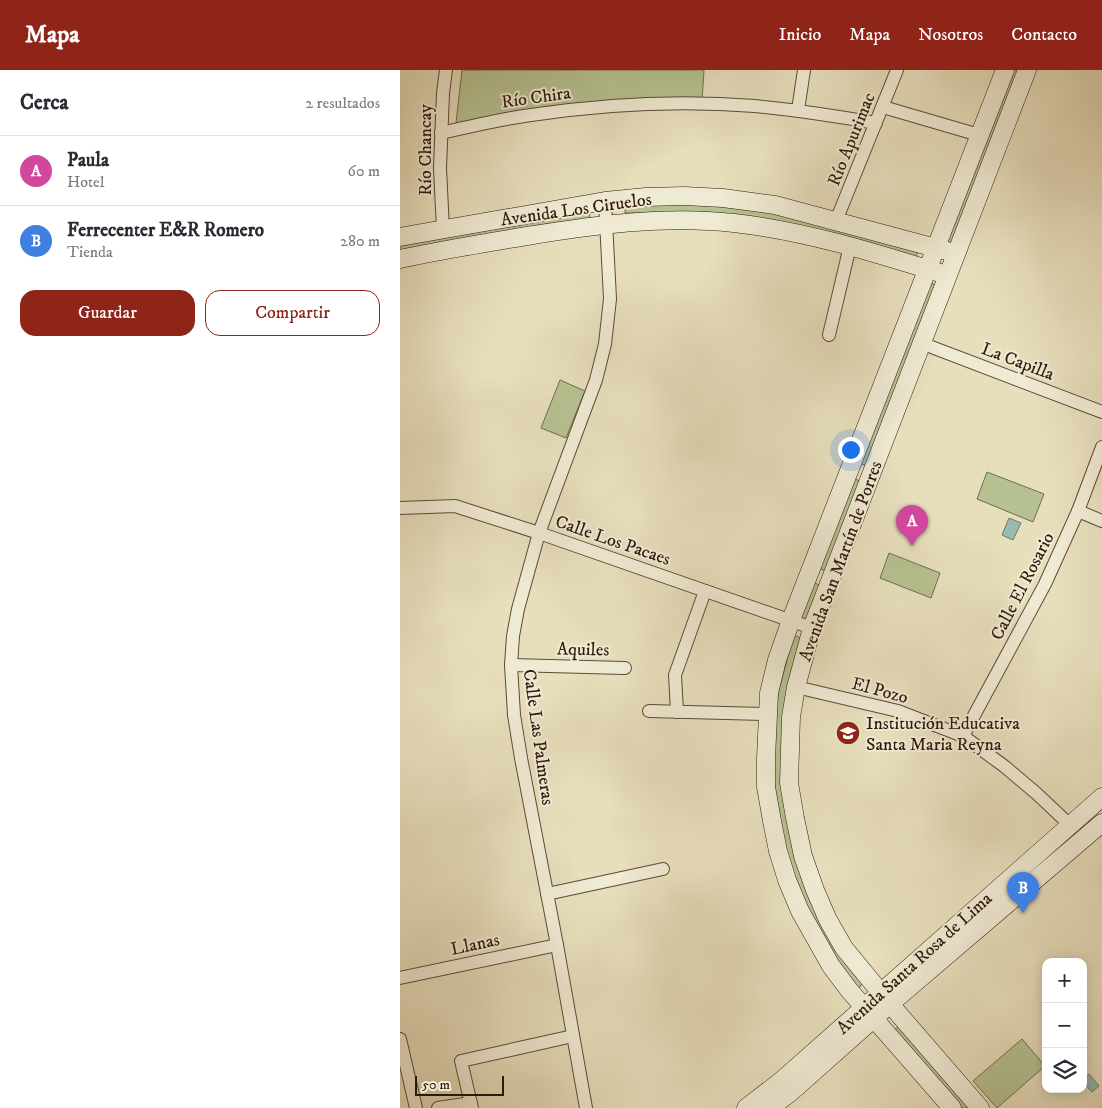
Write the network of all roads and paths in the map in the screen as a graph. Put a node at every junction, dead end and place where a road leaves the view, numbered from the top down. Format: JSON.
{"nodes":[{"id":1,"x":446,"y":70,"type":"edge"},
{"id":2,"x":804,"y":70,"type":"edge"},
{"id":3,"x":897,"y":70,"type":"edge"},
{"id":4,"x":1005,"y":70,"type":"edge"},
{"id":5,"x":1027,"y":70,"type":"edge"},
{"id":6,"x":883,"y":107,"type":"junction"},
{"id":7,"x":798,"y":110,"type":"junction"},
{"id":8,"x":876,"y":123,"type":"junction"},
{"id":9,"x":441,"y":133,"type":"junction"},
{"id":10,"x":979,"y":135,"type":"junction"},
{"id":11,"x":605,"y":201,"type":"junction"},
{"id":12,"x":836,"y":221,"type":"junction"},
{"id":13,"x":607,"y":224,"type":"junction"},
{"id":14,"x":443,"y":230,"type":"junction"},
{"id":15,"x":400,"y":237,"type":"edge"},
{"id":16,"x":850,"y":246,"type":"junction"},
{"id":17,"x":936,"y":248,"type":"junction"},
{"id":18,"x":956,"y":254,"type":"junction"},
{"id":19,"x":400,"y":260,"type":"edge"},
{"id":20,"x":928,"y":269,"type":"junction"},
{"id":21,"x":948,"y":275,"type":"junction"},
{"id":22,"x":829,"y":335,"type":"dead end"},
{"id":23,"x":921,"y":342,"type":"junction"},
{"id":24,"x":1102,"y":412,"type":"edge"},
{"id":25,"x":1102,"y":447,"type":"edge"},
{"id":26,"x":851,"y":467,"type":"junction"},
{"id":27,"x":871,"y":474,"type":"junction"},
{"id":28,"x":400,"y":508,"type":"edge"},
{"id":29,"x":1078,"y":511,"type":"junction"},
{"id":30,"x":1102,"y":521,"type":"edge"},
{"id":31,"x":539,"y":533,"type":"junction"},
{"id":32,"x":811,"y":570,"type":"junction"},
{"id":33,"x":831,"y":578,"type":"junction"},
{"id":34,"x":705,"y":591,"type":"junction"},
{"id":35,"x":791,"y":620,"type":"junction"},
{"id":36,"x":812,"y":628,"type":"junction"},
{"id":37,"x":511,"y":665,"type":"junction"},
{"id":38,"x":625,"y":668,"type":"dead end"},
{"id":39,"x":796,"y":687,"type":"junction"},
{"id":40,"x":649,"y":711,"type":"dead end"},
{"id":41,"x":676,"y":712,"type":"junction"},
{"id":42,"x":768,"y":714,"type":"junction"},
{"id":43,"x":963,"y":736,"type":"junction"},
{"id":44,"x":789,"y":783,"type":"junction"},
{"id":45,"x":766,"y":787,"type":"junction"},
{"id":46,"x":1102,"y":797,"type":"edge"},
{"id":47,"x":1102,"y":824,"type":"edge"},
{"id":48,"x":1070,"y":825,"type":"junction"},
{"id":49,"x":801,"y":846,"type":"junction"},
{"id":50,"x":778,"y":851,"type":"junction"},
{"id":51,"x":662,"y":869,"type":"dead end"},
{"id":52,"x":547,"y":894,"type":"junction"},
{"id":53,"x":557,"y":945,"type":"junction"},
{"id":54,"x":400,"y":978,"type":"edge"},
{"id":55,"x":885,"y":998,"type":"junction"},
{"id":56,"x":869,"y":1013,"type":"junction"},
{"id":57,"x":573,"y":1036,"type":"junction"},
{"id":58,"x":400,"y":1039,"type":"edge"},
{"id":59,"x":471,"y":1106,"type":"edge"},
{"id":60,"x":416,"y":1108,"type":"edge"},
{"id":61,"x":438,"y":1108,"type":"edge"},
{"id":62,"x":586,"y":1108,"type":"edge"},
{"id":63,"x":746,"y":1108,"type":"edge"},
{"id":64,"x":770,"y":1108,"type":"edge"},
{"id":65,"x":952,"y":1108,"type":"edge"},
{"id":66,"x":980,"y":1108,"type":"edge"}],
"edges":[{"from":1,"to":9,"type":"street","name":"Río Chancay"},
{"from":2,"to":7,"type":"street"},
{"from":3,"to":6,"type":"street","name":"Río Apurimac"},
{"from":4,"to":10,"type":"main road","name":"Avenida San Martín de Porres"},
{"from":5,"to":18,"type":"main road","name":"Avenida San Martín de Porres"},
{"from":6,"to":8,"type":"street","name":"Río Apurimac"},
{"from":6,"to":10,"type":"street"},
{"from":7,"to":8,"type":"street","name":"Río Chira"},
{"from":7,"to":9,"type":"street","name":"Río Chira"},
{"from":8,"to":12,"type":"street","name":"Río Apurimac"},
{"from":9,"to":14,"type":"street","name":"Río Chancay"},
{"from":10,"to":17,"type":"main road","name":"Avenida San Martín de Porres"},
{"from":11,"to":12,"type":"main road","name":"Avenida Los Ciruelos"},
{"from":11,"to":13,"type":"street","name":"Calle Las Palmeras"},
{"from":11,"to":14,"type":"main road","name":"Avenida Los Ciruelos"},
{"from":12,"to":17,"type":"main road","name":"Avenida Los Ciruelos"},
{"from":13,"to":16,"type":"main road","name":"Avenida Los Ciruelos"},
{"from":13,"to":19,"type":"main road","name":"Avenida Los Ciruelos"},
{"from":13,"to":31,"type":"street","name":"Calle Las Palmeras"},
{"from":14,"to":15,"type":"main road","name":"Avenida Los Ciruelos"},
{"from":16,"to":20,"type":"main road","name":"Avenida Los Ciruelos"},
{"from":16,"to":22,"type":"street"},
{"from":17,"to":18,"type":"main road","name":"Avenida Los Ciruelos"},
{"from":17,"to":20,"type":"main road","name":"Avenida San Martín de Porres"},
{"from":18,"to":21,"type":"main road","name":"Avenida San Martín de Porres"},
{"from":20,"to":21,"type":"main road","name":"Avenida Los Ciruelos"},
{"from":20,"to":26,"type":"main road","name":"Avenida San Martín de Porres"},
{"from":21,"to":23,"type":"main road","name":"Avenida San Martín de Porres"},
{"from":23,"to":24,"type":"street","name":"La Capilla"},
{"from":23,"to":27,"type":"main road","name":"Avenida San Martín de Porres"},
{"from":25,"to":29,"type":"street","name":"Calle El Rosario"},
{"from":26,"to":27,"type":"main road"},
{"from":26,"to":32,"type":"main road","name":"Avenida San Martín de Porres"},
{"from":27,"to":33,"type":"main road","name":"Avenida San Martín de Porres"},
{"from":28,"to":31,"type":"street","name":"Calle Los Pacaes"},
{"from":29,"to":30,"type":"street"},
{"from":29,"to":43,"type":"street","name":"Calle El Rosario"},
{"from":31,"to":34,"type":"street","name":"Calle Los Pacaes"},
{"from":31,"to":37,"type":"street","name":"Calle Las Palmeras"},
{"from":32,"to":33,"type":"main road"},
{"from":32,"to":35,"type":"main road","name":"Avenida San Martín de Porres"},
{"from":33,"to":36,"type":"main road","name":"Avenida San Martín de Porres"},
{"from":34,"to":35,"type":"street","name":"Calle Los Pacaes"},
{"from":34,"to":41,"type":"street"},
{"from":35,"to":36,"type":"street","name":"Calle Los Pacaes"},
{"from":35,"to":42,"type":"main road","name":"Avenida San Martín de Porres"},
{"from":36,"to":39,"type":"main road","name":"Avenida San Martín de Porres"},
{"from":37,"to":38,"type":"street","name":"Aquiles"},
{"from":37,"to":52,"type":"street","name":"Calle Las Palmeras"},
{"from":39,"to":43,"type":"street","name":"El Pozo"},
{"from":39,"to":44,"type":"main road","name":"Avenida San Martín de Porres"},
{"from":40,"to":41,"type":"street"},
{"from":41,"to":42,"type":"street"},
{"from":42,"to":45,"type":"main road","name":"Avenida San Martín de Porres"},
{"from":43,"to":48,"type":"street","name":"El Pozo"},
{"from":44,"to":45,"type":"main road"},
{"from":44,"to":49,"type":"main road","name":"Avenida San Martín de Porres"},
{"from":45,"to":50,"type":"main road","name":"Avenida San Martín de Porres"},
{"from":46,"to":48,"type":"main road","name":"Avenida Santa Rosa de Lima"},
{"from":47,"to":55,"type":"main road","name":"Avenida Santa Rosa de Lima"},
{"from":48,"to":55,"type":"main road","name":"Avenida Santa Rosa de Lima"},
{"from":49,"to":50,"type":"main road"},
{"from":49,"to":55,"type":"main road","name":"Avenida San Martín de Porres"},
{"from":50,"to":56,"type":"main road","name":"Avenida San Martín de Porres"},
{"from":51,"to":52,"type":"street"},
{"from":52,"to":53,"type":"street","name":"Calle Las Palmeras"},
{"from":53,"to":54,"type":"street","name":"Llanas"},
{"from":53,"to":57,"type":"street","name":"Calle Las Palmeras"},
{"from":55,"to":56,"type":"main road","name":"Avenida Santa Rosa de Lima"},
{"from":55,"to":66,"type":"main road","name":"Avenida San Martín de Porres"},
{"from":56,"to":63,"type":"main road","name":"Avenida Santa Rosa de Lima"},
{"from":56,"to":64,"type":"main road","name":"Avenida Santa Rosa de Lima"},
{"from":56,"to":65,"type":"main road","name":"Avenida San Martín de Porres"},
{"from":57,"to":59,"type":"street"},
{"from":57,"to":62,"type":"street","name":"Calle Las Palmeras"},
{"from":58,"to":60,"type":"street"},
{"from":59,"to":61,"type":"street"}]}
